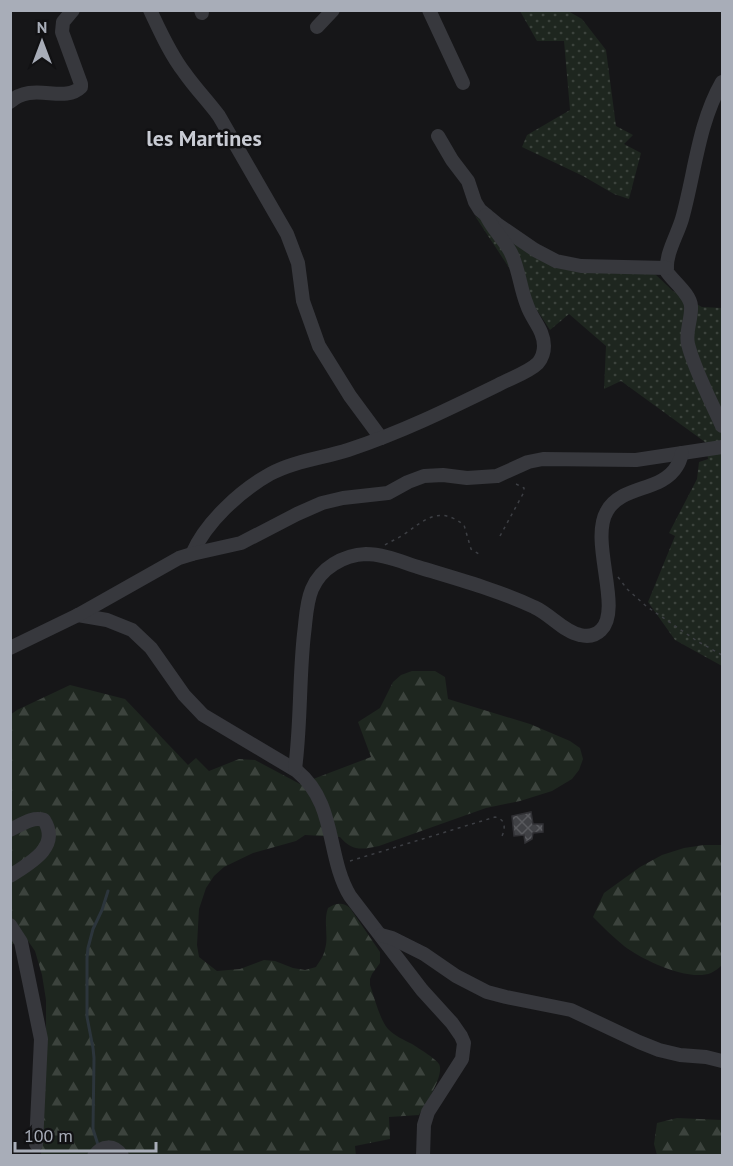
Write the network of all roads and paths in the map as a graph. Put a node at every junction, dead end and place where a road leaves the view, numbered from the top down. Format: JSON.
{"nodes":[{"id":1,"x":73,"y":10,"type":"edge"},
{"id":2,"x":150,"y":10,"type":"edge"},
{"id":3,"x":333,"y":10,"type":"edge"},
{"id":4,"x":429,"y":10,"type":"edge"},
{"id":5,"x":317,"y":27,"type":"dead end"},
{"id":6,"x":723,"y":82,"type":"edge"},
{"id":7,"x":463,"y":83,"type":"dead end"},
{"id":8,"x":10,"y":102,"type":"edge"},
{"id":9,"x":438,"y":136,"type":"dead end"},
{"id":10,"x":486,"y":215,"type":"junction"},
{"id":11,"x":666,"y":268,"type":"junction"},
{"id":12,"x":723,"y":426,"type":"edge"},
{"id":13,"x":381,"y":438,"type":"junction"},
{"id":14,"x":723,"y":447,"type":"edge"},
{"id":15,"x":682,"y":453,"type":"junction"},
{"id":16,"x":511,"y":482,"type":"dead end"},
{"id":17,"x":500,"y":536,"type":"dead end"},
{"id":18,"x":192,"y":554,"type":"junction"},
{"id":19,"x":370,"y":554,"type":"junction"},
{"id":20,"x":482,"y":556,"type":"dead end"},
{"id":21,"x":604,"y":564,"type":"junction"},
{"id":22,"x":78,"y":615,"type":"junction"},
{"id":23,"x":10,"y":648,"type":"edge"},
{"id":24,"x":723,"y":655,"type":"edge"},
{"id":25,"x":295,"y":769,"type":"junction"},
{"id":26,"x":10,"y":830,"type":"edge"},
{"id":27,"x":502,"y":836,"type":"dead end"},
{"id":28,"x":338,"y":865,"type":"junction"},
{"id":29,"x":10,"y":876,"type":"edge"},
{"id":30,"x":10,"y":925,"type":"edge"},
{"id":31,"x":379,"y":934,"type":"junction"},
{"id":32,"x":723,"y":1061,"type":"edge"},
{"id":33,"x":36,"y":1144,"type":"dead end"},
{"id":34,"x":94,"y":1155,"type":"edge"},
{"id":35,"x":122,"y":1155,"type":"edge"},
{"id":36,"x":423,"y":1155,"type":"edge"}],
"edges":[{"from":1,"to":8,"type":"street"},
{"from":2,"to":13,"type":"street"},
{"from":3,"to":5,"type":"street"},
{"from":4,"to":7,"type":"street"},
{"from":6,"to":11,"type":"street"},
{"from":9,"to":10,"type":"street"},
{"from":10,"to":11,"type":"street"},
{"from":10,"to":13,"type":"street"},
{"from":11,"to":12,"type":"street"},
{"from":13,"to":18,"type":"street"},
{"from":14,"to":15,"type":"street"},
{"from":15,"to":18,"type":"street"},
{"from":15,"to":21,"type":"street"},
{"from":16,"to":17,"type":"path"},
{"from":18,"to":22,"type":"street"},
{"from":19,"to":20,"type":"path"},
{"from":19,"to":21,"type":"street"},
{"from":19,"to":25,"type":"street"},
{"from":21,"to":24,"type":"path"},
{"from":22,"to":23,"type":"street"},
{"from":22,"to":25,"type":"street"},
{"from":25,"to":28,"type":"street"},
{"from":26,"to":29,"type":"street"},
{"from":27,"to":28,"type":"path"},
{"from":28,"to":31,"type":"street"},
{"from":30,"to":33,"type":"street"},
{"from":31,"to":32,"type":"street"},
{"from":31,"to":36,"type":"street"},
{"from":34,"to":35,"type":"street"}]}
